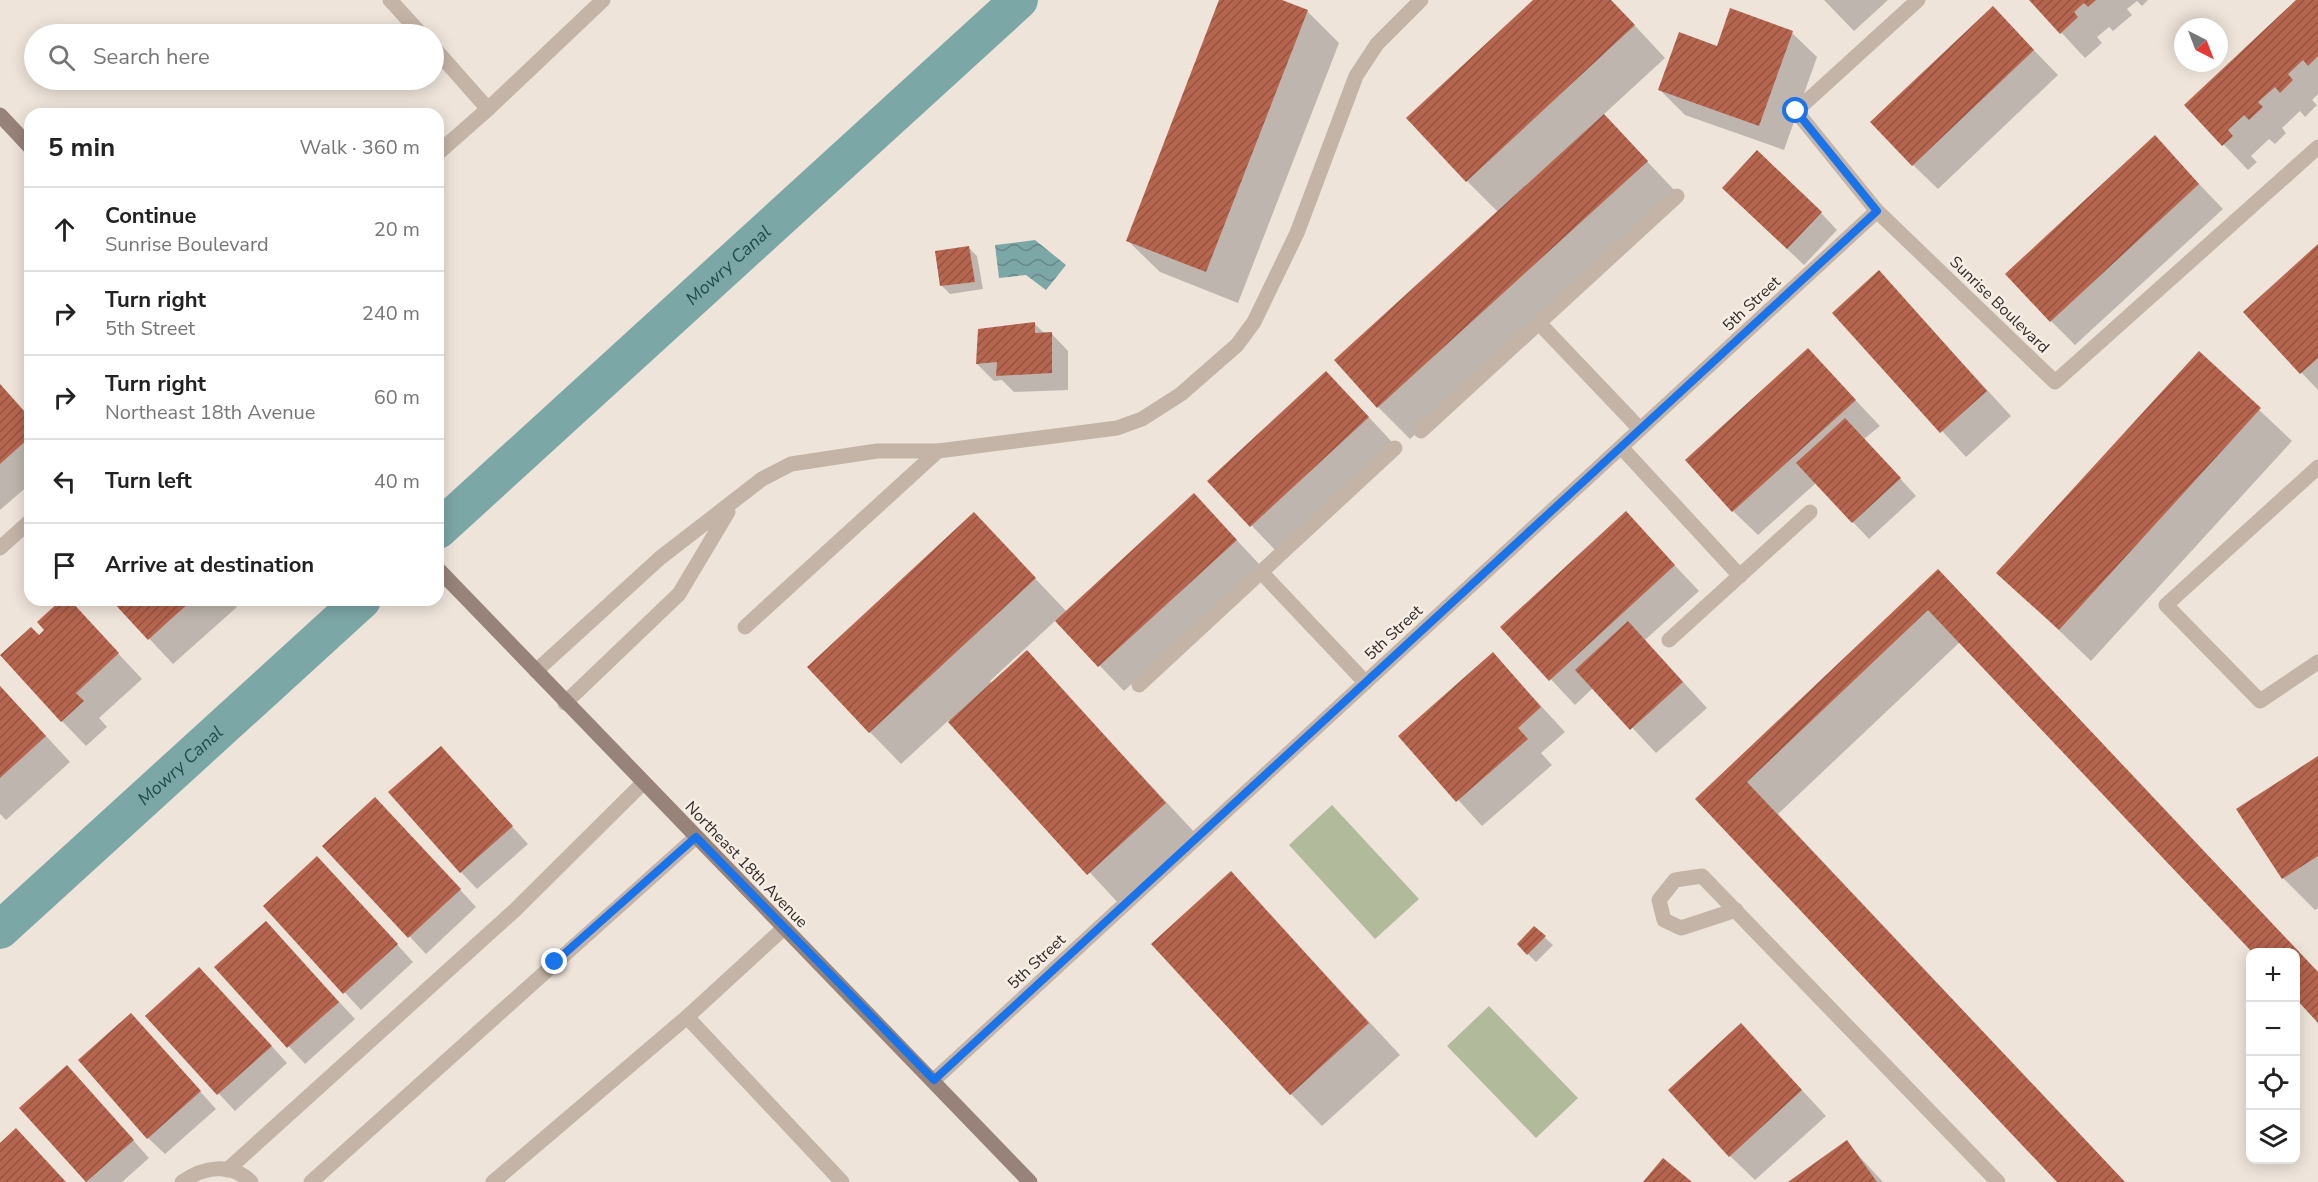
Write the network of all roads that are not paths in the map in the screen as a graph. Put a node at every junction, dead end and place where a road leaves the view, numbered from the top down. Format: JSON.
{"nodes":[{"id":1,"x":390,"y":0,"type":"edge"},
{"id":2,"x":603,"y":0,"type":"edge"},
{"id":3,"x":1420,"y":0,"type":"edge"},
{"id":4,"x":1918,"y":0,"type":"edge"},
{"id":5,"x":412,"y":24,"type":"edge"},
{"id":6,"x":444,"y":59,"type":"edge"},
{"id":7,"x":488,"y":109,"type":"junction"},
{"id":8,"x":0,"y":115,"type":"edge"},
{"id":9,"x":24,"y":141,"type":"edge"},
{"id":10,"x":2318,"y":147,"type":"edge"},
{"id":11,"x":444,"y":148,"type":"edge"},
{"id":12,"x":1677,"y":196,"type":"dead end"},
{"id":13,"x":1877,"y":211,"type":"junction"},
{"id":14,"x":1539,"y":323,"type":"junction"},
{"id":15,"x":1640,"y":429,"type":"junction"},
{"id":16,"x":1421,"y":431,"type":"dead end"},
{"id":17,"x":1621,"y":447,"type":"junction"},
{"id":18,"x":1395,"y":448,"type":"dead end"},
{"id":19,"x":938,"y":451,"type":"junction"},
{"id":20,"x":2318,"y":467,"type":"edge"},
{"id":21,"x":733,"y":504,"type":"junction"},
{"id":22,"x":1810,"y":512,"type":"dead end"},
{"id":23,"x":24,"y":526,"type":"edge"},
{"id":24,"x":0,"y":548,"type":"edge"},
{"id":25,"x":1261,"y":572,"type":"junction"},
{"id":26,"x":444,"y":575,"type":"edge"},
{"id":27,"x":1740,"y":576,"type":"junction"},
{"id":28,"x":745,"y":627,"type":"dead end"},
{"id":29,"x":1669,"y":640,"type":"dead end"},
{"id":30,"x":2318,"y":662,"type":"edge"},
{"id":31,"x":536,"y":671,"type":"junction"},
{"id":32,"x":1365,"y":682,"type":"junction"},
{"id":33,"x":1139,"y":685,"type":"dead end"},
{"id":34,"x":566,"y":703,"type":"junction"},
{"id":35,"x":643,"y":783,"type":"junction"},
{"id":36,"x":696,"y":837,"type":"junction"},
{"id":37,"x":1736,"y":910,"type":"junction"},
{"id":38,"x":784,"y":928,"type":"junction"},
{"id":39,"x":687,"y":1017,"type":"junction"},
{"id":40,"x":934,"y":1080,"type":"junction"},
{"id":41,"x":227,"y":1170,"type":"junction"},
{"id":42,"x":182,"y":1182,"type":"edge"},
{"id":43,"x":251,"y":1182,"type":"edge"},
{"id":44,"x":311,"y":1182,"type":"edge"},
{"id":45,"x":493,"y":1182,"type":"edge"},
{"id":46,"x":842,"y":1182,"type":"edge"},
{"id":47,"x":1030,"y":1182,"type":"edge"},
{"id":48,"x":1998,"y":1182,"type":"edge"}],
"edges":[{"from":1,"to":5,"type":"street"},
{"from":2,"to":7,"type":"street"},
{"from":3,"to":19,"type":"street"},
{"from":4,"to":13,"type":"street","name":"Sunrise Boulevard"},
{"from":6,"to":7,"type":"street"},
{"from":7,"to":11,"type":"street"},
{"from":8,"to":9,"type":"street"},
{"from":10,"to":13,"type":"street","name":"Sunrise Boulevard"},
{"from":12,"to":14,"type":"street"},
{"from":13,"to":15,"type":"street","name":"5th Street"},
{"from":14,"to":15,"type":"street"},
{"from":14,"to":16,"type":"street"},
{"from":15,"to":17,"type":"street","name":"5th Street"},
{"from":17,"to":27,"type":"street"},
{"from":17,"to":32,"type":"street","name":"5th Street"},
{"from":18,"to":25,"type":"street"},
{"from":19,"to":21,"type":"street"},
{"from":19,"to":28,"type":"street"},
{"from":20,"to":30,"type":"street"},
{"from":21,"to":31,"type":"street"},
{"from":21,"to":34,"type":"street"},
{"from":22,"to":27,"type":"street"},
{"from":23,"to":24,"type":"street"},
{"from":25,"to":32,"type":"street"},
{"from":25,"to":33,"type":"street"},
{"from":26,"to":31,"type":"street","name":"Northeast 18th Avenue"},
{"from":27,"to":29,"type":"street"},
{"from":31,"to":34,"type":"street","name":"Northeast 18th Avenue"},
{"from":32,"to":40,"type":"street","name":"5th Street"},
{"from":34,"to":35,"type":"street","name":"Northeast 18th Avenue"},
{"from":35,"to":36,"type":"street","name":"Northeast 18th Avenue"},
{"from":35,"to":41,"type":"street"},
{"from":36,"to":38,"type":"street","name":"Northeast 18th Avenue"},
{"from":36,"to":44,"type":"street"},
{"from":37,"to":37,"type":"street"},
{"from":37,"to":48,"type":"street"},
{"from":38,"to":39,"type":"street"},
{"from":38,"to":40,"type":"street","name":"Northeast 18th Avenue"},
{"from":39,"to":45,"type":"street"},
{"from":39,"to":46,"type":"street"},
{"from":40,"to":47,"type":"street","name":"Northeast 18th Avenue"},
{"from":41,"to":42,"type":"street"},
{"from":41,"to":43,"type":"street"}]}
